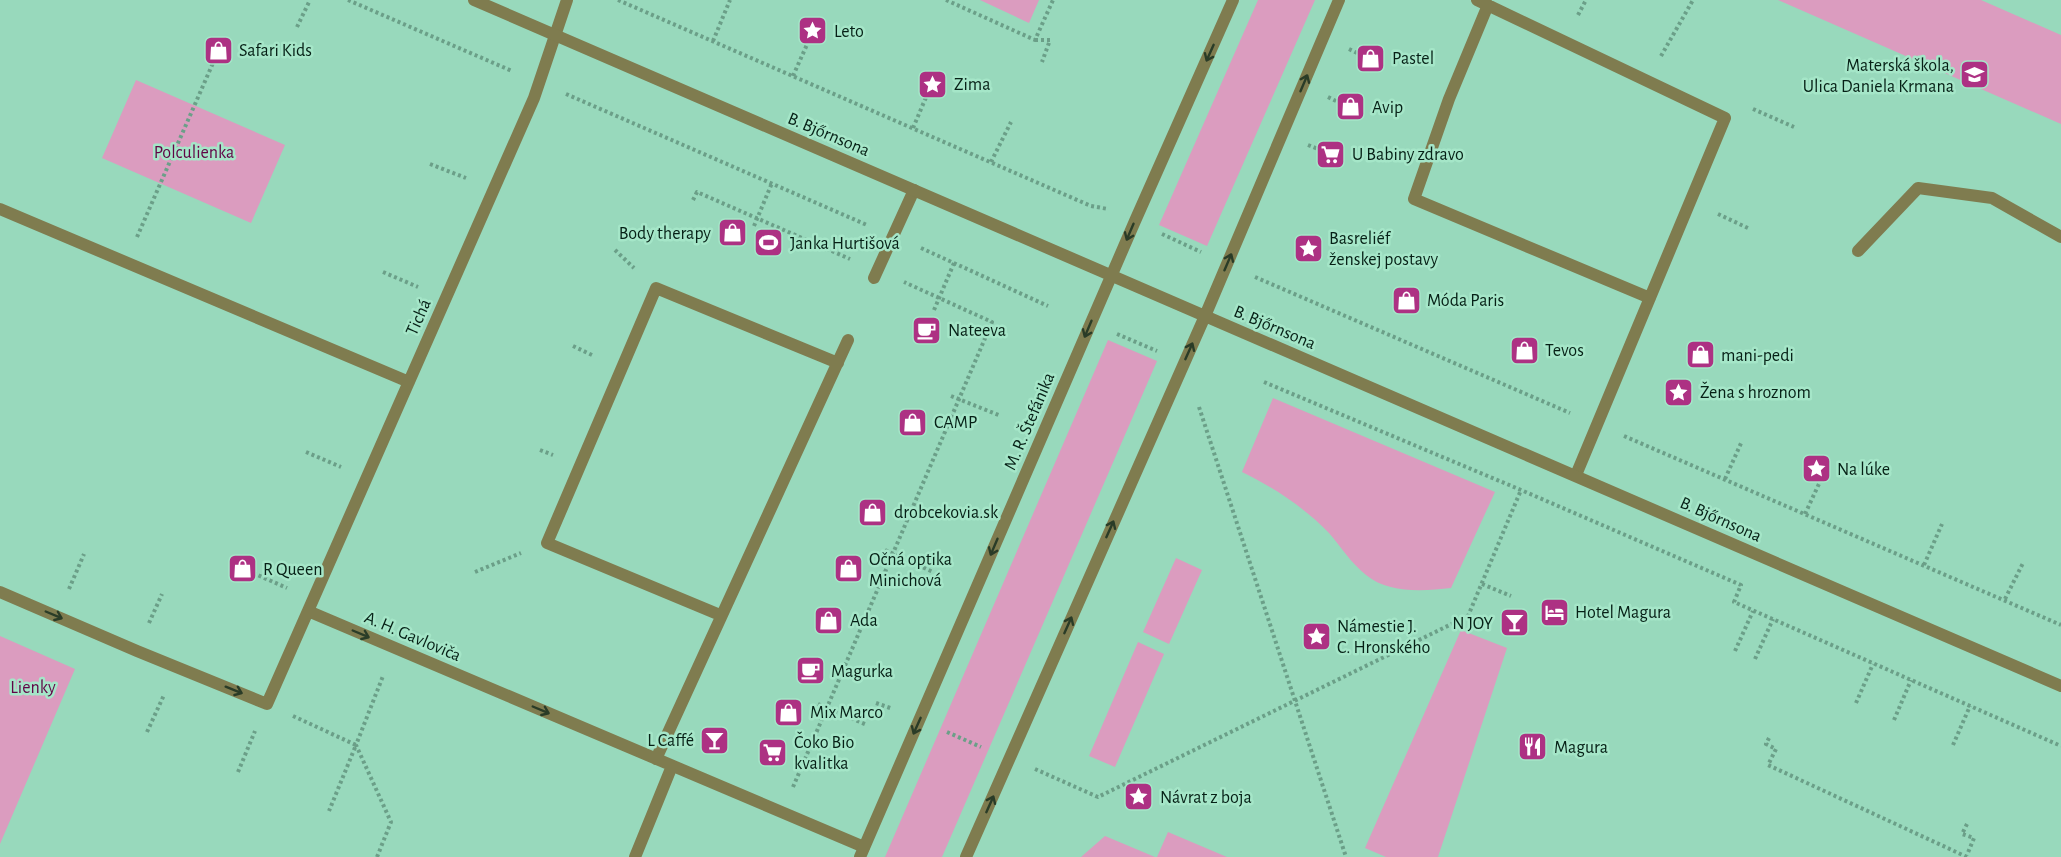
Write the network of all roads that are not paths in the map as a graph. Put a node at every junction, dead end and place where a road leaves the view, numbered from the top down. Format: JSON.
{"nodes":[{"id":1,"x":474,"y":0,"type":"edge"},
{"id":2,"x":567,"y":0,"type":"edge"},
{"id":3,"x":1233,"y":0,"type":"edge"},
{"id":4,"x":1339,"y":0,"type":"edge"},
{"id":5,"x":1483,"y":3,"type":"edge"},
{"id":6,"x":556,"y":35,"type":"junction"},
{"id":7,"x":914,"y":190,"type":"junction"},
{"id":8,"x":0,"y":209,"type":"edge"},
{"id":9,"x":2061,"y":237,"type":"edge"},
{"id":10,"x":1858,"y":250,"type":"dead end"},
{"id":11,"x":1111,"y":276,"type":"junction"},
{"id":12,"x":874,"y":278,"type":"dead end"},
{"id":13,"x":1650,"y":298,"type":"junction"},
{"id":14,"x":1204,"y":316,"type":"junction"},
{"id":15,"x":848,"y":340,"type":"dead end"},
{"id":16,"x":838,"y":363,"type":"junction"},
{"id":17,"x":409,"y":382,"type":"junction"},
{"id":18,"x":1576,"y":475,"type":"junction"},
{"id":19,"x":0,"y":592,"type":"edge"},
{"id":20,"x":308,"y":611,"type":"junction"},
{"id":21,"x":720,"y":615,"type":"junction"},
{"id":22,"x":2061,"y":686,"type":"edge"},
{"id":23,"x":656,"y":759,"type":"junction"},
{"id":24,"x":672,"y":766,"type":"junction"},
{"id":25,"x":862,"y":852,"type":"edge"},
{"id":26,"x":635,"y":857,"type":"edge"},
{"id":27,"x":966,"y":857,"type":"edge"}],
"edges":[{"from":1,"to":6,"type":"street","name":"B. Bjőrnsona"},
{"from":2,"to":6,"type":"street","name":"Tichá"},
{"from":3,"to":11,"type":"street","name":"M. R. Štefánika","one_way":true},
{"from":14,"to":4,"type":"street","one_way":true},
{"from":5,"to":13,"type":"street"},
{"from":5,"to":13,"type":"street"},
{"from":6,"to":7,"type":"street","name":"B. Bjőrnsona"},
{"from":6,"to":17,"type":"street","name":"Tichá"},
{"from":7,"to":11,"type":"street","name":"B. Bjőrnsona"},
{"from":7,"to":12,"type":"street"},
{"from":8,"to":17,"type":"street"},
{"from":9,"to":10,"type":"street"},
{"from":11,"to":14,"type":"street","name":"B. Bjőrnsona"},
{"from":11,"to":25,"type":"street","name":"M. R. Štefánika","one_way":true},
{"from":13,"to":18,"type":"street"},
{"from":14,"to":18,"type":"street","name":"B. Bjőrnsona"},
{"from":27,"to":14,"type":"street","one_way":true},
{"from":15,"to":16,"type":"street"},
{"from":16,"to":21,"type":"street"},
{"from":16,"to":21,"type":"street"},
{"from":17,"to":20,"type":"street","name":"Tichá"},
{"from":18,"to":22,"type":"street","name":"B. Bjőrnsona"},
{"from":19,"to":20,"type":"street","one_way":true},
{"from":20,"to":23,"type":"street","name":"A. H. Gavloviča","one_way":true},
{"from":21,"to":23,"type":"street"},
{"from":23,"to":24,"type":"street","name":"A. H. Gavloviča"},
{"from":24,"to":25,"type":"street","name":"A. H. Gavloviča"},
{"from":24,"to":26,"type":"street"}]}
